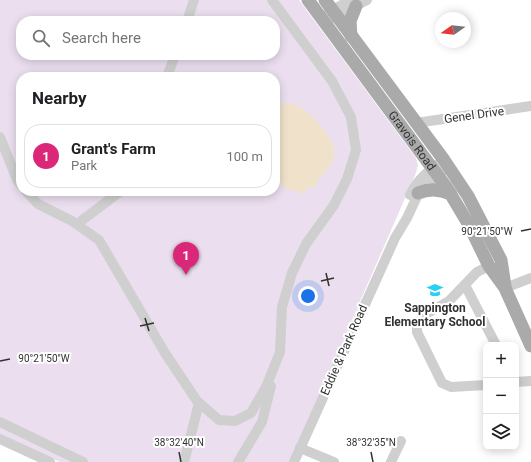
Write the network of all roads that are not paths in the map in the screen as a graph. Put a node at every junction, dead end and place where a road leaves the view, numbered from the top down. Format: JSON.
{"nodes":[{"id":1,"x":194,"y":0,"type":"edge"},
{"id":2,"x":272,"y":0,"type":"edge"},
{"id":3,"x":308,"y":0,"type":"edge"},
{"id":4,"x":367,"y":0,"type":"edge"},
{"id":5,"x":353,"y":3,"type":"edge"},
{"id":6,"x":328,"y":13,"type":"edge"},
{"id":7,"x":189,"y":16,"type":"edge"},
{"id":8,"x":351,"y":36,"type":"junction"},
{"id":9,"x":173,"y":60,"type":"edge"},
{"id":10,"x":169,"y":72,"type":"edge"},
{"id":11,"x":531,"y":106,"type":"edge"},
{"id":12,"x":416,"y":123,"type":"junction"},
{"id":13,"x":0,"y":137,"type":"edge"},
{"id":14,"x":447,"y":164,"type":"junction"},
{"id":15,"x":435,"y":171,"type":"junction"},
{"id":16,"x":16,"y":177,"type":"edge"},
{"id":17,"x":418,"y":193,"type":"junction"},
{"id":18,"x":451,"y":194,"type":"junction"},
{"id":19,"x":31,"y":196,"type":"edge"},
{"id":20,"x":114,"y":196,"type":"edge"},
{"id":21,"x":77,"y":224,"type":"junction"},
{"id":22,"x":395,"y":238,"type":"junction"},
{"id":23,"x":489,"y":266,"type":"junction"},
{"id":24,"x":531,"y":278,"type":"edge"},
{"id":25,"x":465,"y":285,"type":"junction"},
{"id":26,"x":505,"y":288,"type":"junction"},
{"id":27,"x":494,"y":342,"type":"edge"},
{"id":28,"x":531,"y":346,"type":"edge"},
{"id":29,"x":280,"y":352,"type":"junction"},
{"id":30,"x":531,"y":381,"type":"edge"},
{"id":31,"x":519,"y":382,"type":"edge"},
{"id":32,"x":483,"y":385,"type":"edge"},
{"id":33,"x":199,"y":403,"type":"junction"},
{"id":34,"x":0,"y":422,"type":"edge"},
{"id":35,"x":0,"y":439,"type":"edge"},
{"id":36,"x":401,"y":441,"type":"dead end"},
{"id":37,"x":300,"y":448,"type":"junction"},
{"id":38,"x":36,"y":459,"type":"edge"},
{"id":39,"x":50,"y":462,"type":"edge"},
{"id":40,"x":83,"y":462,"type":"edge"},
{"id":41,"x":184,"y":462,"type":"edge"},
{"id":42,"x":238,"y":462,"type":"edge"},
{"id":43,"x":294,"y":462,"type":"edge"},
{"id":44,"x":334,"y":462,"type":"edge"},
{"id":45,"x":391,"y":462,"type":"edge"}],
"edges":[{"from":1,"to":7,"type":"street"},
{"from":2,"to":29,"type":"street"},
{"from":3,"to":6,"type":"main road","name":"Gravois Road"},
{"from":4,"to":5,"type":"street"},
{"from":5,"to":6,"type":"street"},
{"from":5,"to":8,"type":"main road"},
{"from":6,"to":8,"type":"main road","name":"Gravois Road"},
{"from":6,"to":15,"type":"main road","name":"Gravois Road"},
{"from":8,"to":12,"type":"main road","name":"Gravois Road"},
{"from":9,"to":10,"type":"street"},
{"from":11,"to":12,"type":"street","name":"Genel Drive"},
{"from":12,"to":14,"type":"main road","name":"Gravois Road"},
{"from":13,"to":16,"type":"street"},
{"from":14,"to":15,"type":"street","name":"Eddie & Park Road"},
{"from":14,"to":26,"type":"main road","name":"Gravois Road"},
{"from":15,"to":17,"type":"street","name":"Eddie & Park Road"},
{"from":15,"to":18,"type":"main road","name":"Gravois Road"},
{"from":15,"to":22,"type":"street","name":"Eddie & Park Road"},
{"from":17,"to":18,"type":"main road"},
{"from":17,"to":22,"type":"street","name":"Eddie & Park Road"},
{"from":18,"to":23,"type":"main road","name":"Gravois Road"},
{"from":19,"to":21,"type":"street"},
{"from":20,"to":21,"type":"street"},
{"from":21,"to":33,"type":"street"},
{"from":22,"to":37,"type":"street","name":"Eddie & Park Road"},
{"from":23,"to":25,"type":"street"},
{"from":23,"to":26,"type":"main road","name":"Gravois Road"},
{"from":24,"to":26,"type":"street"},
{"from":25,"to":27,"type":"street"},
{"from":25,"to":32,"type":"street"},
{"from":26,"to":28,"type":"main road","name":"Gravois Road"},
{"from":29,"to":33,"type":"street"},
{"from":29,"to":42,"type":"street"},
{"from":30,"to":31,"type":"street"},
{"from":33,"to":41,"type":"street"},
{"from":34,"to":40,"type":"street"},
{"from":35,"to":38,"type":"street"},
{"from":36,"to":45,"type":"street"},
{"from":37,"to":43,"type":"street","name":"Eddie & Park Road"},
{"from":37,"to":44,"type":"street"},
{"from":38,"to":39,"type":"street"}]}
